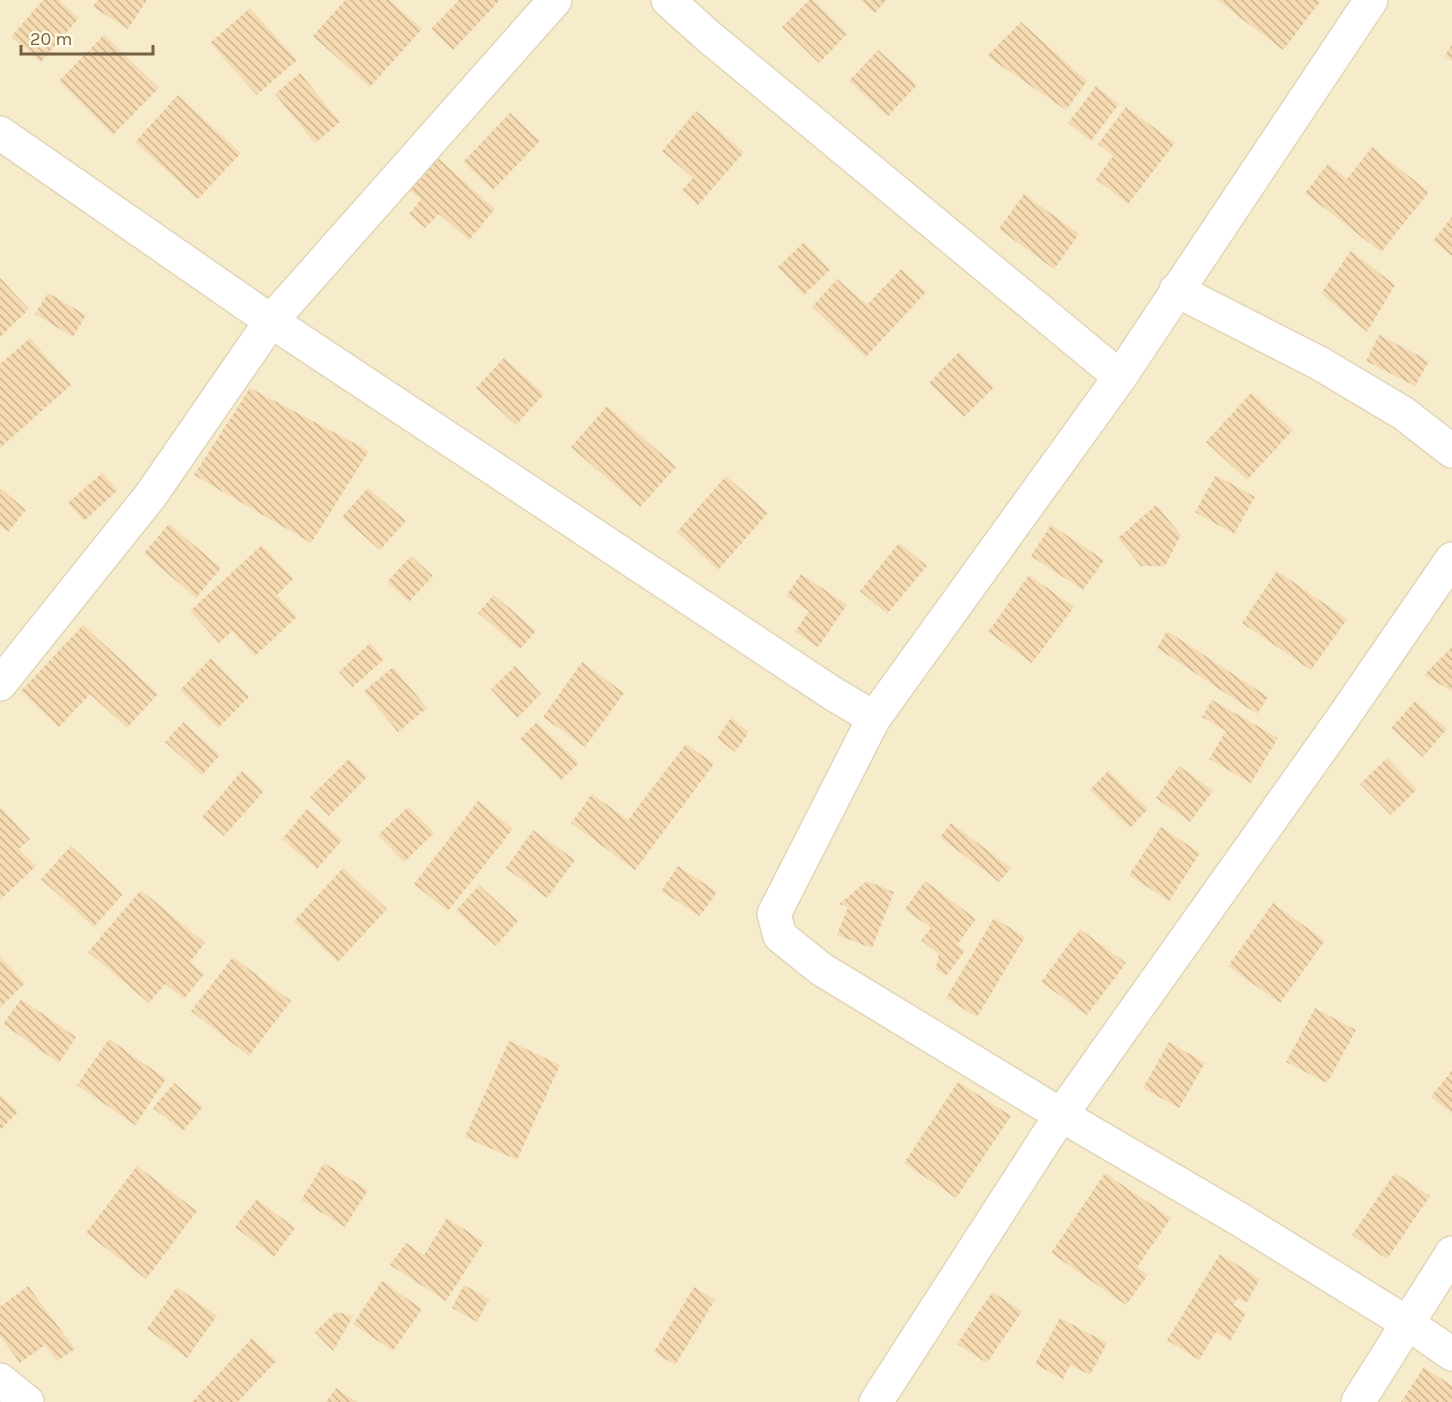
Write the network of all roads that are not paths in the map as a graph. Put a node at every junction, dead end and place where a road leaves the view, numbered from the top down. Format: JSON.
{"nodes":[{"id":1,"x":555,"y":0,"type":"edge"},
{"id":2,"x":668,"y":0,"type":"edge"},
{"id":3,"x":1371,"y":0,"type":"edge"},
{"id":4,"x":0,"y":133,"type":"edge"},
{"id":5,"x":1176,"y":290,"type":"junction"},
{"id":6,"x":272,"y":321,"type":"junction"},
{"id":7,"x":1120,"y":377,"type":"junction"},
{"id":8,"x":1452,"y":451,"type":"edge"},
{"id":9,"x":1452,"y":559,"type":"edge"},
{"id":10,"x":0,"y":684,"type":"edge"},
{"id":11,"x":874,"y":718,"type":"junction"},
{"id":12,"x":1061,"y":1115,"type":"junction"},
{"id":13,"x":1452,"y":1253,"type":"edge"},
{"id":14,"x":1407,"y":1323,"type":"junction"},
{"id":15,"x":1452,"y":1354,"type":"edge"},
{"id":16,"x":0,"y":1380,"type":"edge"},
{"id":17,"x":27,"y":1402,"type":"edge"},
{"id":18,"x":876,"y":1402,"type":"edge"},
{"id":19,"x":1358,"y":1402,"type":"edge"}],
"edges":[{"from":1,"to":6,"type":"street"},
{"from":2,"to":7,"type":"street"},
{"from":3,"to":5,"type":"street"},
{"from":4,"to":6,"type":"street"},
{"from":5,"to":7,"type":"street"},
{"from":5,"to":8,"type":"street"},
{"from":6,"to":10,"type":"street"},
{"from":6,"to":11,"type":"street"},
{"from":7,"to":11,"type":"street"},
{"from":9,"to":12,"type":"street"},
{"from":11,"to":12,"type":"street"},
{"from":12,"to":14,"type":"street"},
{"from":12,"to":18,"type":"street"},
{"from":13,"to":14,"type":"street"},
{"from":14,"to":15,"type":"street"},
{"from":14,"to":19,"type":"street"},
{"from":16,"to":17,"type":"street"}]}
